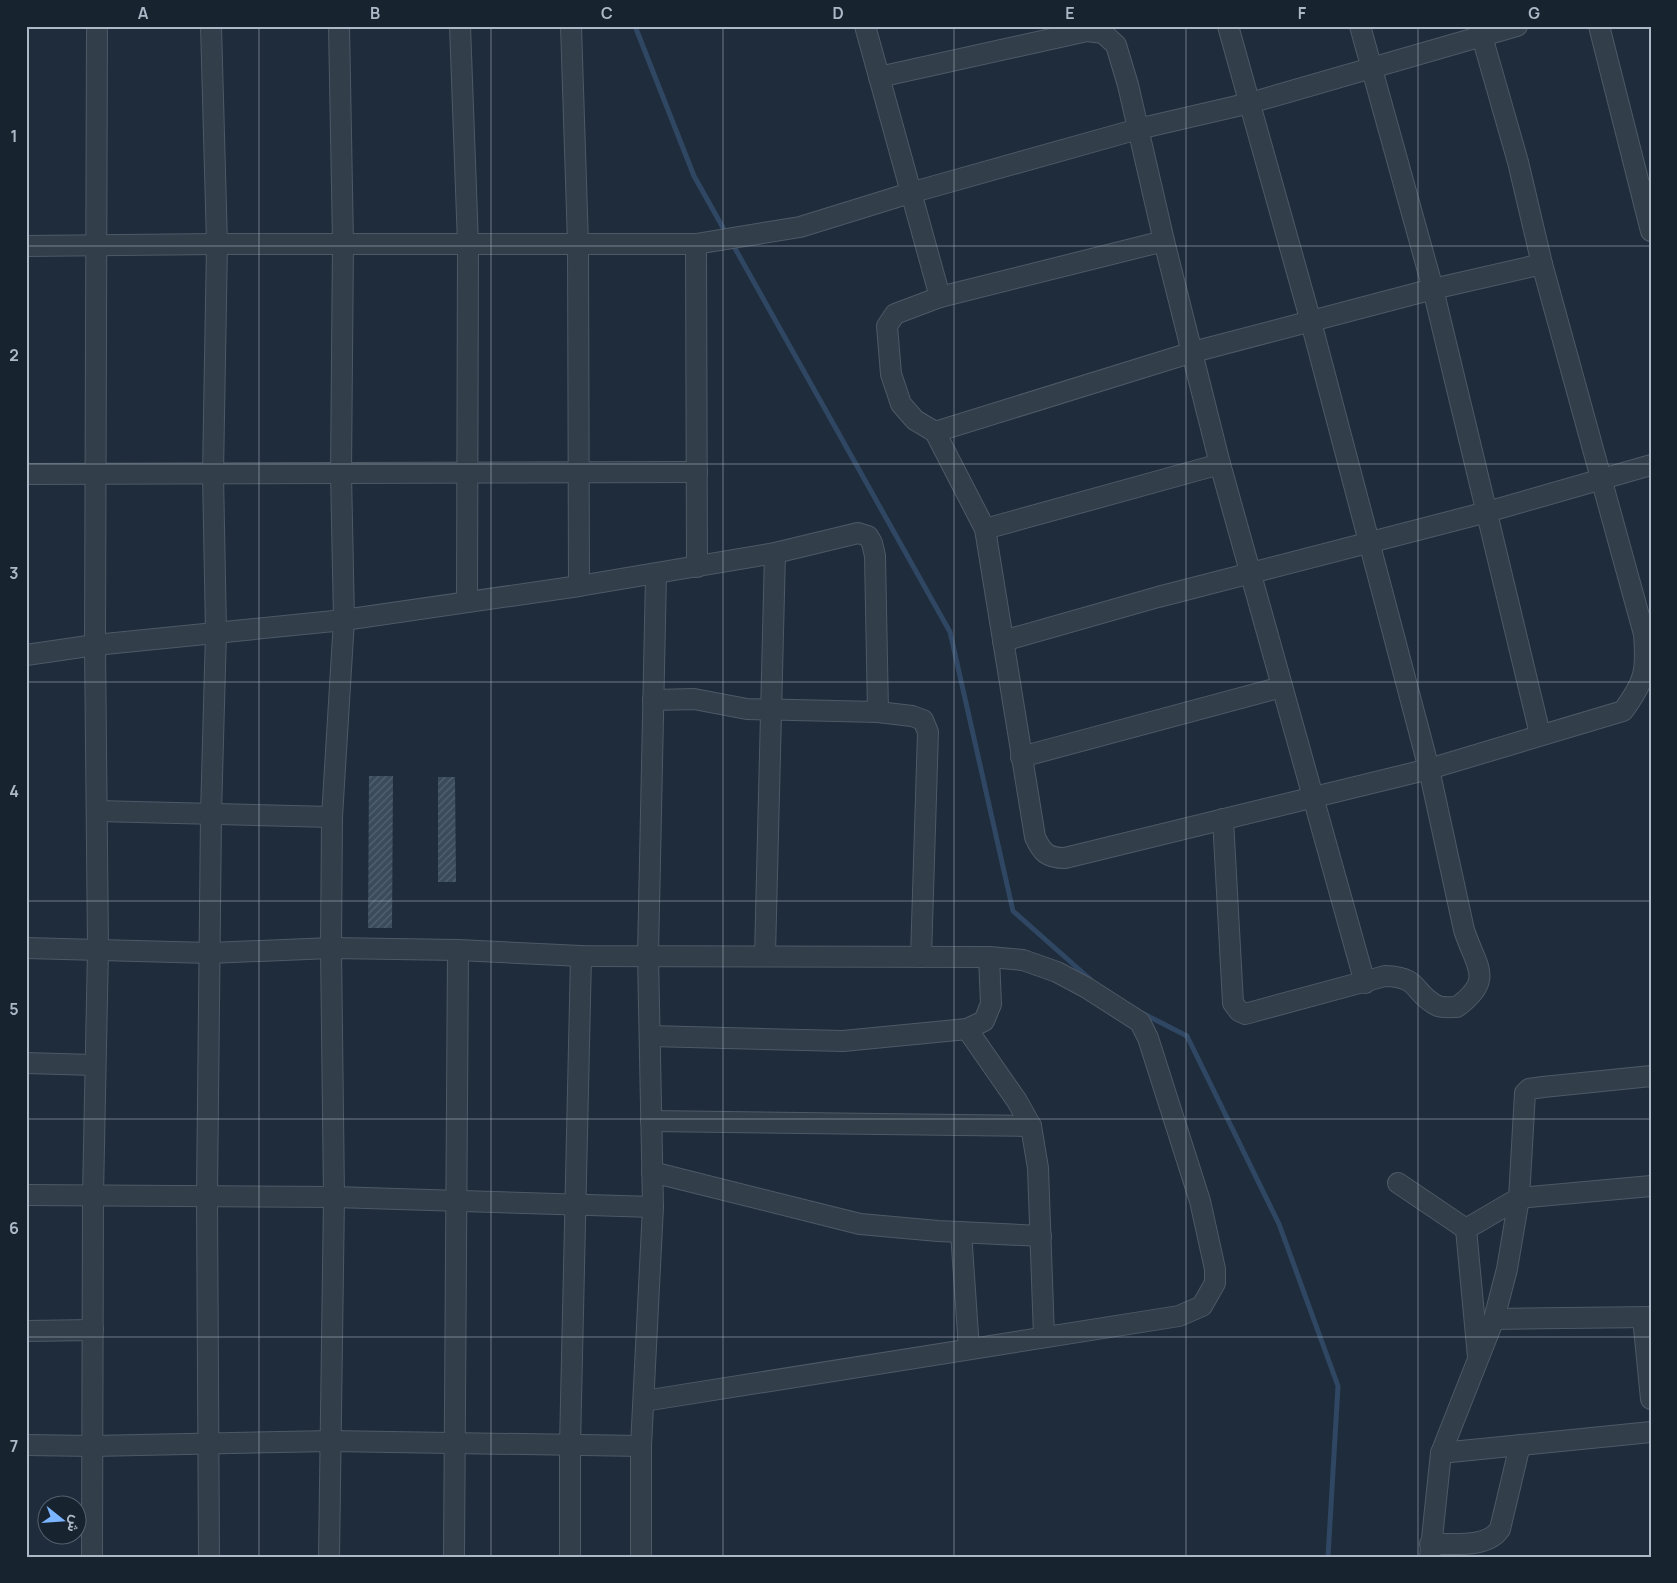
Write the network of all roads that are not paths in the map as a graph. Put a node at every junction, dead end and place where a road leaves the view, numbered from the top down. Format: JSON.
{"nodes":[{"id":1,"x":97,"y":26,"type":"edge"},
{"id":2,"x":211,"y":26,"type":"edge"},
{"id":3,"x":339,"y":26,"type":"edge"},
{"id":4,"x":460,"y":26,"type":"edge"},
{"id":5,"x":571,"y":26,"type":"edge"},
{"id":6,"x":865,"y":26,"type":"edge"},
{"id":7,"x":1228,"y":26,"type":"edge"},
{"id":8,"x":1360,"y":26,"type":"edge"},
{"id":9,"x":1517,"y":26,"type":"edge"},
{"id":10,"x":1599,"y":26,"type":"edge"},
{"id":11,"x":1106,"y":30,"type":"edge"},
{"id":12,"x":1480,"y":32,"type":"edge"},
{"id":13,"x":1370,"y":69,"type":"junction"},
{"id":14,"x":879,"y":77,"type":"junction"},
{"id":15,"x":1250,"y":103,"type":"junction"},
{"id":16,"x":1138,"y":129,"type":"junction"},
{"id":17,"x":910,"y":193,"type":"junction"},
{"id":18,"x":1651,"y":231,"type":"edge"},
{"id":19,"x":1164,"y":241,"type":"junction"},
{"id":20,"x":98,"y":244,"type":"junction"},
{"id":21,"x":217,"y":244,"type":"junction"},
{"id":22,"x":343,"y":244,"type":"junction"},
{"id":23,"x":468,"y":244,"type":"junction"},
{"id":24,"x":578,"y":244,"type":"junction"},
{"id":25,"x":696,"y":244,"type":"junction"},
{"id":26,"x":26,"y":246,"type":"edge"},
{"id":27,"x":1542,"y":264,"type":"junction"},
{"id":28,"x":1433,"y":289,"type":"junction"},
{"id":29,"x":940,"y":297,"type":"junction"},
{"id":30,"x":1312,"y":322,"type":"junction"},
{"id":31,"x":1192,"y":352,"type":"junction"},
{"id":32,"x":935,"y":432,"type":"junction"},
{"id":33,"x":1220,"y":464,"type":"junction"},
{"id":34,"x":1651,"y":465,"type":"edge"},
{"id":35,"x":579,"y":472,"type":"junction"},
{"id":36,"x":696,"y":472,"type":"junction"},
{"id":37,"x":97,"y":473,"type":"junction"},
{"id":38,"x":341,"y":473,"type":"junction"},
{"id":39,"x":466,"y":473,"type":"junction"},
{"id":40,"x":26,"y":474,"type":"edge"},
{"id":41,"x":213,"y":474,"type":"junction"},
{"id":42,"x":1603,"y":479,"type":"junction"},
{"id":43,"x":1487,"y":512,"type":"junction"},
{"id":44,"x":985,"y":529,"type":"junction"},
{"id":45,"x":1368,"y":542,"type":"junction"},
{"id":46,"x":774,"y":553,"type":"junction"},
{"id":47,"x":697,"y":566,"type":"junction"},
{"id":48,"x":1252,"y":572,"type":"junction"},
{"id":49,"x":656,"y":574,"type":"junction"},
{"id":50,"x":579,"y":586,"type":"junction"},
{"id":51,"x":467,"y":602,"type":"junction"},
{"id":52,"x":344,"y":620,"type":"junction"},
{"id":53,"x":216,"y":632,"type":"junction"},
{"id":54,"x":1003,"y":641,"type":"junction"},
{"id":55,"x":95,"y":645,"type":"junction"},
{"id":56,"x":26,"y":655,"type":"edge"},
{"id":57,"x":1282,"y":688,"type":"junction"},
{"id":58,"x":653,"y":700,"type":"junction"},
{"id":59,"x":771,"y":710,"type":"junction"},
{"id":60,"x":878,"y":712,"type":"junction"},
{"id":61,"x":1540,"y":734,"type":"junction"},
{"id":62,"x":1021,"y":757,"type":"junction"},
{"id":63,"x":1429,"y":769,"type":"junction"},
{"id":64,"x":1313,"y":798,"type":"junction"},
{"id":65,"x":97,"y":811,"type":"junction"},
{"id":66,"x":211,"y":814,"type":"junction"},
{"id":67,"x":332,"y":817,"type":"junction"},
{"id":68,"x":1223,"y":819,"type":"junction"},
{"id":69,"x":26,"y":948,"type":"edge"},
{"id":70,"x":331,"y":948,"type":"junction"},
{"id":71,"x":98,"y":949,"type":"junction"},
{"id":72,"x":458,"y":950,"type":"junction"},
{"id":73,"x":210,"y":953,"type":"junction"},
{"id":74,"x":648,"y":955,"type":"junction"},
{"id":75,"x":581,"y":956,"type":"junction"},
{"id":76,"x":765,"y":956,"type":"junction"},
{"id":77,"x":921,"y":957,"type":"junction"},
{"id":78,"x":989,"y":957,"type":"junction"},
{"id":79,"x":1365,"y":983,"type":"junction"},
{"id":80,"x":967,"y":1029,"type":"junction"},
{"id":81,"x":650,"y":1036,"type":"junction"},
{"id":82,"x":26,"y":1063,"type":"edge"},
{"id":83,"x":96,"y":1065,"type":"junction"},
{"id":84,"x":1651,"y":1076,"type":"edge"},
{"id":85,"x":651,"y":1120,"type":"junction"},
{"id":86,"x":1031,"y":1126,"type":"junction"},
{"id":87,"x":652,"y":1172,"type":"junction"},
{"id":88,"x":1398,"y":1183,"type":"dead end"},
{"id":89,"x":1651,"y":1186,"type":"edge"},
{"id":90,"x":26,"y":1195,"type":"edge"},
{"id":91,"x":93,"y":1195,"type":"junction"},
{"id":92,"x":208,"y":1196,"type":"junction"},
{"id":93,"x":334,"y":1197,"type":"junction"},
{"id":94,"x":1519,"y":1198,"type":"junction"},
{"id":95,"x":457,"y":1202,"type":"junction"},
{"id":96,"x":576,"y":1204,"type":"junction"},
{"id":97,"x":653,"y":1207,"type":"junction"},
{"id":98,"x":1466,"y":1229,"type":"junction"},
{"id":99,"x":961,"y":1232,"type":"junction"},
{"id":100,"x":1040,"y":1236,"type":"junction"},
{"id":101,"x":1647,"y":1317,"type":"edge"},
{"id":102,"x":1494,"y":1319,"type":"junction"},
{"id":103,"x":93,"y":1330,"type":"junction"},
{"id":104,"x":26,"y":1331,"type":"edge"},
{"id":105,"x":1044,"y":1337,"type":"junction"},
{"id":106,"x":969,"y":1349,"type":"junction"},
{"id":107,"x":1478,"y":1361,"type":"junction"},
{"id":108,"x":1651,"y":1399,"type":"edge"},
{"id":109,"x":644,"y":1401,"type":"junction"},
{"id":110,"x":1651,"y":1432,"type":"edge"},
{"id":111,"x":331,"y":1440,"type":"junction"},
{"id":112,"x":208,"y":1444,"type":"junction"},
{"id":113,"x":454,"y":1444,"type":"junction"},
{"id":114,"x":26,"y":1445,"type":"edge"},
{"id":115,"x":1520,"y":1445,"type":"junction"},
{"id":116,"x":93,"y":1446,"type":"junction"},
{"id":117,"x":570,"y":1446,"type":"junction"},
{"id":118,"x":641,"y":1446,"type":"junction"},
{"id":119,"x":1441,"y":1453,"type":"junction"},
{"id":120,"x":1430,"y":1550,"type":"edge"},
{"id":121,"x":92,"y":1557,"type":"edge"},
{"id":122,"x":209,"y":1557,"type":"edge"},
{"id":123,"x":330,"y":1557,"type":"edge"},
{"id":124,"x":454,"y":1557,"type":"edge"},
{"id":125,"x":570,"y":1557,"type":"edge"},
{"id":126,"x":641,"y":1557,"type":"edge"}],
"edges":[{"from":1,"to":20,"type":"street"},
{"from":2,"to":21,"type":"street"},
{"from":3,"to":22,"type":"street"},
{"from":4,"to":23,"type":"street"},
{"from":5,"to":24,"type":"street"},
{"from":6,"to":14,"type":"street"},
{"from":7,"to":15,"type":"street"},
{"from":8,"to":13,"type":"street"},
{"from":9,"to":12,"type":"street"},
{"from":10,"to":18,"type":"street"},
{"from":11,"to":14,"type":"street"},
{"from":11,"to":16,"type":"street"},
{"from":12,"to":13,"type":"street"},
{"from":12,"to":27,"type":"street"},
{"from":13,"to":15,"type":"street"},
{"from":13,"to":28,"type":"street"},
{"from":14,"to":17,"type":"street"},
{"from":15,"to":16,"type":"street"},
{"from":15,"to":30,"type":"street"},
{"from":16,"to":17,"type":"street"},
{"from":16,"to":19,"type":"street"},
{"from":17,"to":25,"type":"street"},
{"from":17,"to":29,"type":"street"},
{"from":19,"to":29,"type":"street"},
{"from":19,"to":31,"type":"street"},
{"from":20,"to":21,"type":"street"},
{"from":20,"to":26,"type":"street"},
{"from":20,"to":37,"type":"street"},
{"from":21,"to":22,"type":"street"},
{"from":21,"to":41,"type":"street"},
{"from":22,"to":23,"type":"street"},
{"from":22,"to":38,"type":"street"},
{"from":23,"to":24,"type":"street"},
{"from":23,"to":39,"type":"street"},
{"from":24,"to":25,"type":"street"},
{"from":24,"to":35,"type":"street"},
{"from":25,"to":36,"type":"street"},
{"from":27,"to":28,"type":"street"},
{"from":27,"to":42,"type":"street"},
{"from":28,"to":30,"type":"street"},
{"from":28,"to":43,"type":"street"},
{"from":29,"to":32,"type":"street"},
{"from":30,"to":31,"type":"street"},
{"from":30,"to":45,"type":"street"},
{"from":31,"to":32,"type":"street"},
{"from":31,"to":33,"type":"street"},
{"from":32,"to":44,"type":"street"},
{"from":33,"to":44,"type":"street"},
{"from":33,"to":48,"type":"street"},
{"from":34,"to":42,"type":"street"},
{"from":35,"to":36,"type":"street"},
{"from":35,"to":39,"type":"street"},
{"from":35,"to":50,"type":"street"},
{"from":36,"to":47,"type":"street"},
{"from":37,"to":40,"type":"street"},
{"from":37,"to":41,"type":"street"},
{"from":37,"to":55,"type":"street"},
{"from":38,"to":39,"type":"street"},
{"from":38,"to":41,"type":"street"},
{"from":38,"to":52,"type":"street"},
{"from":39,"to":51,"type":"street"},
{"from":41,"to":53,"type":"street"},
{"from":42,"to":43,"type":"street"},
{"from":42,"to":61,"type":"street"},
{"from":43,"to":45,"type":"street"},
{"from":43,"to":61,"type":"street"},
{"from":44,"to":54,"type":"street"},
{"from":45,"to":48,"type":"street"},
{"from":45,"to":63,"type":"street"},
{"from":46,"to":47,"type":"street"},
{"from":46,"to":59,"type":"street"},
{"from":46,"to":60,"type":"street"},
{"from":47,"to":49,"type":"street"},
{"from":48,"to":54,"type":"street"},
{"from":48,"to":57,"type":"street"},
{"from":49,"to":50,"type":"street"},
{"from":49,"to":58,"type":"street"},
{"from":50,"to":51,"type":"street"},
{"from":51,"to":52,"type":"street"},
{"from":52,"to":53,"type":"street"},
{"from":52,"to":67,"type":"street"},
{"from":53,"to":55,"type":"street"},
{"from":53,"to":66,"type":"street"},
{"from":54,"to":62,"type":"street"},
{"from":55,"to":56,"type":"street"},
{"from":55,"to":65,"type":"street"},
{"from":57,"to":62,"type":"street"},
{"from":57,"to":64,"type":"street"},
{"from":58,"to":59,"type":"street"},
{"from":58,"to":74,"type":"street"},
{"from":59,"to":60,"type":"street"},
{"from":59,"to":76,"type":"street"},
{"from":60,"to":77,"type":"street"},
{"from":61,"to":63,"type":"street"},
{"from":62,"to":68,"type":"street"},
{"from":63,"to":64,"type":"street"},
{"from":63,"to":79,"type":"street"},
{"from":64,"to":68,"type":"street"},
{"from":64,"to":79,"type":"street"},
{"from":65,"to":66,"type":"street"},
{"from":65,"to":71,"type":"street"},
{"from":66,"to":67,"type":"street"},
{"from":66,"to":73,"type":"street"},
{"from":67,"to":70,"type":"street"},
{"from":68,"to":79,"type":"street"},
{"from":69,"to":71,"type":"street"},
{"from":70,"to":72,"type":"street"},
{"from":70,"to":73,"type":"street"},
{"from":70,"to":93,"type":"street"},
{"from":71,"to":73,"type":"street"},
{"from":71,"to":83,"type":"street"},
{"from":72,"to":75,"type":"street"},
{"from":72,"to":95,"type":"street"},
{"from":73,"to":92,"type":"street"},
{"from":74,"to":75,"type":"street"},
{"from":74,"to":76,"type":"street"},
{"from":74,"to":81,"type":"street"},
{"from":75,"to":96,"type":"street"},
{"from":76,"to":77,"type":"street"},
{"from":77,"to":78,"type":"street"},
{"from":78,"to":80,"type":"street"},
{"from":78,"to":105,"type":"street"},
{"from":80,"to":81,"type":"street"},
{"from":80,"to":86,"type":"street"},
{"from":81,"to":85,"type":"street"},
{"from":82,"to":83,"type":"street"},
{"from":83,"to":91,"type":"street"},
{"from":84,"to":94,"type":"street"},
{"from":85,"to":86,"type":"street"},
{"from":85,"to":87,"type":"street"},
{"from":86,"to":100,"type":"street"},
{"from":87,"to":97,"type":"street"},
{"from":87,"to":99,"type":"street"},
{"from":88,"to":98,"type":"street"},
{"from":89,"to":94,"type":"street"},
{"from":90,"to":91,"type":"street"},
{"from":91,"to":92,"type":"street"},
{"from":91,"to":103,"type":"street"},
{"from":92,"to":93,"type":"street"},
{"from":92,"to":112,"type":"street"},
{"from":93,"to":95,"type":"street"},
{"from":93,"to":111,"type":"street"},
{"from":94,"to":98,"type":"street"},
{"from":94,"to":102,"type":"street"},
{"from":95,"to":96,"type":"street"},
{"from":95,"to":113,"type":"street"},
{"from":96,"to":97,"type":"street"},
{"from":96,"to":117,"type":"street"},
{"from":97,"to":109,"type":"street"},
{"from":98,"to":107,"type":"street"},
{"from":99,"to":100,"type":"street"},
{"from":99,"to":106,"type":"street"},
{"from":100,"to":105,"type":"street"},
{"from":101,"to":102,"type":"street"},
{"from":101,"to":108,"type":"street"},
{"from":102,"to":107,"type":"street"},
{"from":103,"to":104,"type":"street"},
{"from":103,"to":116,"type":"street"},
{"from":105,"to":106,"type":"street"},
{"from":106,"to":109,"type":"street"},
{"from":107,"to":119,"type":"street"},
{"from":109,"to":118,"type":"street"},
{"from":110,"to":115,"type":"street"},
{"from":111,"to":112,"type":"street"},
{"from":111,"to":113,"type":"street"},
{"from":111,"to":123,"type":"street"},
{"from":112,"to":116,"type":"street"},
{"from":112,"to":122,"type":"street"},
{"from":113,"to":117,"type":"street"},
{"from":113,"to":124,"type":"street"},
{"from":114,"to":116,"type":"street"},
{"from":115,"to":119,"type":"street"},
{"from":115,"to":120,"type":"street"},
{"from":116,"to":121,"type":"street"},
{"from":117,"to":118,"type":"street"},
{"from":117,"to":125,"type":"street"},
{"from":118,"to":126,"type":"street"},
{"from":119,"to":120,"type":"street"}]}
